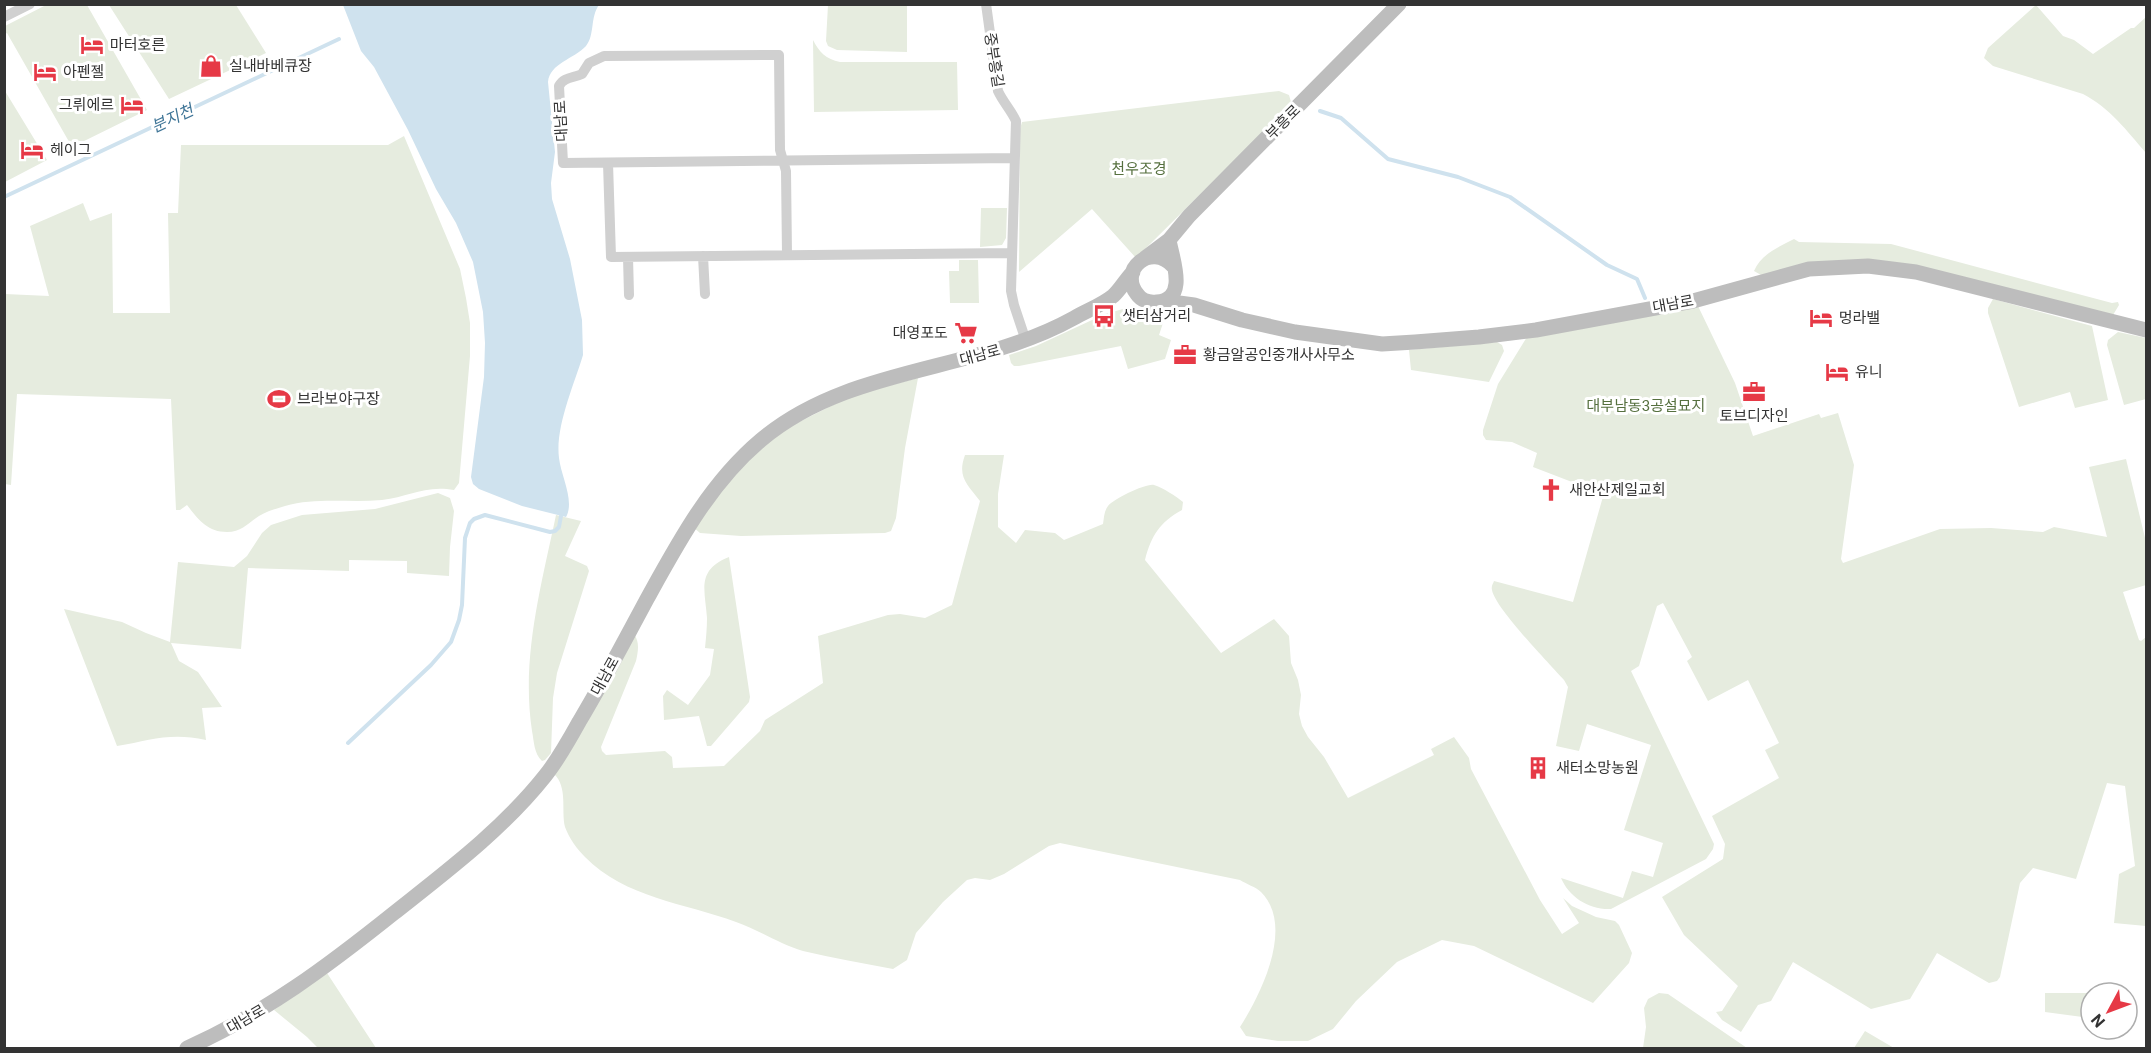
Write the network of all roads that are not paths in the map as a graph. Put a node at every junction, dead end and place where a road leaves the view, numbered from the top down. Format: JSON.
{"nodes":[{"id":1,"x":30,"y":4,"type":"edge"},
{"id":2,"x":986,"y":4,"type":"edge"},
{"id":3,"x":1399,"y":4,"type":"edge"},
{"id":4,"x":4,"y":17,"type":"edge"},
{"id":5,"x":1014,"y":158,"type":"junction"},
{"id":6,"x":783,"y":161,"type":"junction"},
{"id":7,"x":608,"y":162,"type":"junction"},
{"id":8,"x":1169,"y":240,"type":"junction"},
{"id":9,"x":1012,"y":253,"type":"junction"},
{"id":10,"x":787,"y":255,"type":"junction"},
{"id":11,"x":703,"y":256,"type":"junction"},
{"id":12,"x":628,"y":257,"type":"junction"},
{"id":13,"x":1145,"y":258,"type":"junction"},
{"id":14,"x":1133,"y":272,"type":"junction"},
{"id":15,"x":1176,"y":273,"type":"junction"},
{"id":16,"x":705,"y":294,"type":"dead end"},
{"id":17,"x":629,"y":295,"type":"dead end"},
{"id":18,"x":1112,"y":297,"type":"junction"},
{"id":19,"x":1144,"y":300,"type":"junction"},
{"id":20,"x":1164,"y":301,"type":"junction"},
{"id":21,"x":1194,"y":305,"type":"junction"},
{"id":22,"x":2146,"y":330,"type":"edge"},
{"id":23,"x":1026,"y":341,"type":"junction"},
{"id":24,"x":187,"y":1048,"type":"edge"}],
"edges":[{"from":1,"to":4,"type":"street"},
{"from":2,"to":5,"type":"street","name":"중부흥길"},
{"from":3,"to":8,"type":"street","name":"부흥로"},
{"from":5,"to":6,"type":"street","name":"대남로"},
{"from":5,"to":9,"type":"street"},
{"from":6,"to":7,"type":"street","name":"대남로"},
{"from":6,"to":7,"type":"street","name":"대남로"},
{"from":6,"to":10,"type":"street","name":"대남로"},
{"from":7,"to":12,"type":"street"},
{"from":8,"to":13,"type":"street","name":"부흥로"},
{"from":8,"to":15,"type":"street"},
{"from":9,"to":10,"type":"street"},
{"from":9,"to":23,"type":"street"},
{"from":10,"to":11,"type":"street"},
{"from":11,"to":12,"type":"street"},
{"from":11,"to":16,"type":"street"},
{"from":12,"to":17,"type":"street"},
{"from":13,"to":14,"type":"street"},
{"from":13,"to":15,"type":"street"},
{"from":14,"to":18,"type":"street"},
{"from":14,"to":19,"type":"street"},
{"from":15,"to":20,"type":"street"},
{"from":15,"to":21,"type":"street"},
{"from":18,"to":19,"type":"street"},
{"from":18,"to":23,"type":"street","name":"대남로"},
{"from":19,"to":20,"type":"street"},
{"from":20,"to":21,"type":"street","name":"대남로"},
{"from":21,"to":22,"type":"street","name":"대남로"},
{"from":23,"to":24,"type":"street","name":"대남로"}]}
